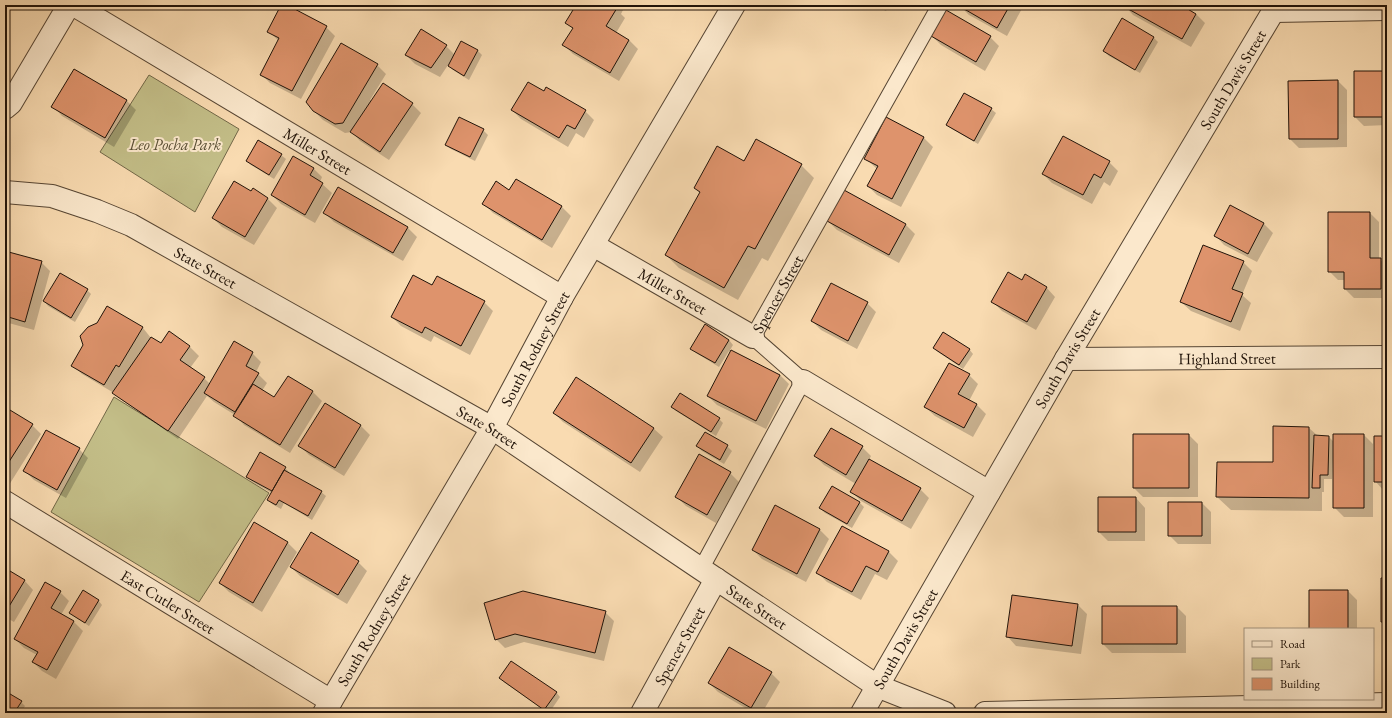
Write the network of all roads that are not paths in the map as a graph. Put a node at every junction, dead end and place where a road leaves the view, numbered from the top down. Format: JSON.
{"nodes":[{"id":1,"x":69,"y":5,"type":"edge"},
{"id":2,"x":74,"y":5,"type":"edge"},
{"id":3,"x":734,"y":5,"type":"edge"},
{"id":4,"x":940,"y":5,"type":"edge"},
{"id":5,"x":1275,"y":8,"type":"edge"},
{"id":6,"x":1387,"y":9,"type":"edge"},
{"id":7,"x":5,"y":108,"type":"edge"},
{"id":8,"x":5,"y":192,"type":"edge"},
{"id":9,"x":592,"y":245,"type":"junction"},
{"id":10,"x":562,"y":297,"type":"junction"},
{"id":11,"x":753,"y":337,"type":"junction"},
{"id":12,"x":1387,"y":357,"type":"edge"},
{"id":13,"x":1066,"y":360,"type":"junction"},
{"id":14,"x":803,"y":381,"type":"junction"},
{"id":15,"x":492,"y":428,"type":"junction"},
{"id":16,"x":989,"y":492,"type":"junction"},
{"id":17,"x":5,"y":502,"type":"edge"},
{"id":18,"x":708,"y":574,"type":"junction"},
{"id":19,"x":877,"y":686,"type":"junction"},
{"id":20,"x":1387,"y":704,"type":"edge"},
{"id":21,"x":327,"y":707,"type":"edge"},
{"id":22,"x":642,"y":713,"type":"edge"},
{"id":23,"x":862,"y":713,"type":"edge"},
{"id":24,"x":945,"y":713,"type":"edge"},
{"id":25,"x":985,"y":713,"type":"edge"}],
"edges":[{"from":1,"to":7,"type":"street"},
{"from":2,"to":10,"type":"street","name":"Miller Street"},
{"from":3,"to":9,"type":"street","name":"South Rodney Street"},
{"from":4,"to":11,"type":"lane","name":"Spencer Street"},
{"from":5,"to":6,"type":"street"},
{"from":5,"to":13,"type":"street","name":"South Davis Street"},
{"from":8,"to":15,"type":"street","name":"State Street"},
{"from":9,"to":10,"type":"street","name":"South Rodney Street"},
{"from":9,"to":11,"type":"street","name":"Miller Street"},
{"from":10,"to":15,"type":"street","name":"South Rodney Street"},
{"from":11,"to":14,"type":"lane","name":"Spencer Street"},
{"from":12,"to":13,"type":"street","name":"Highland Street"},
{"from":13,"to":16,"type":"street","name":"South Davis Street"},
{"from":14,"to":16,"type":"street"},
{"from":14,"to":18,"type":"lane","name":"Spencer Street"},
{"from":15,"to":18,"type":"street","name":"State Street"},
{"from":15,"to":21,"type":"street","name":"South Rodney Street"},
{"from":16,"to":19,"type":"street","name":"South Davis Street"},
{"from":17,"to":21,"type":"street","name":"East Cutler Street"},
{"from":18,"to":19,"type":"street","name":"State Street"},
{"from":18,"to":22,"type":"street","name":"Spencer Street"},
{"from":19,"to":23,"type":"street","name":"South Davis Street"},
{"from":19,"to":24,"type":"street","name":"State Street"},
{"from":20,"to":25,"type":"street"}]}
